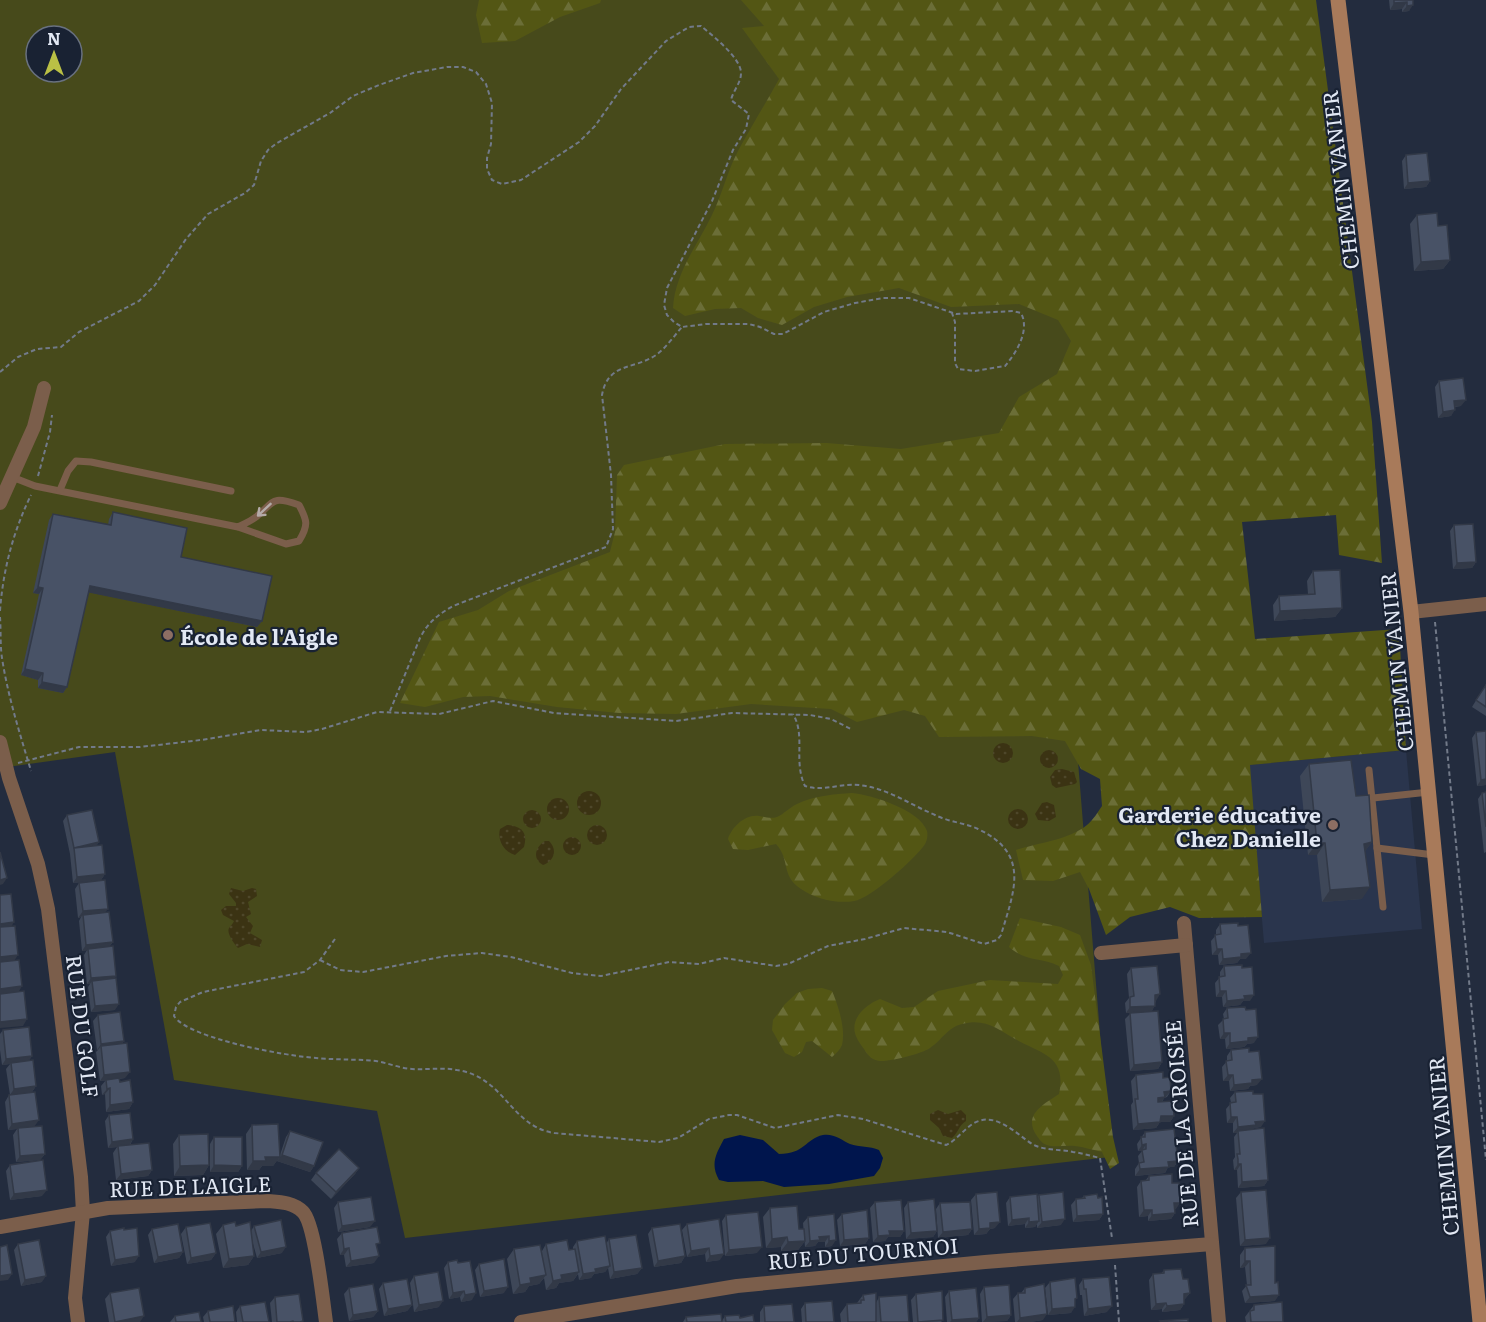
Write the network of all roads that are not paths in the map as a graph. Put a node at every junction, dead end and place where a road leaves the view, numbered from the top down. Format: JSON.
{"nodes":[{"id":1,"x":1338,"y":0,"type":"edge"},
{"id":2,"x":44,"y":388,"type":"dead end"},
{"id":3,"x":12,"y":477,"type":"junction"},
{"id":4,"x":60,"y":490,"type":"junction"},
{"id":5,"x":231,"y":491,"type":"dead end"},
{"id":6,"x":0,"y":502,"type":"edge"},
{"id":7,"x":238,"y":527,"type":"junction"},
{"id":8,"x":1486,"y":604,"type":"edge"},
{"id":9,"x":1411,"y":612,"type":"junction"},
{"id":10,"x":0,"y":742,"type":"edge"},
{"id":11,"x":3,"y":768,"type":"edge"},
{"id":12,"x":1369,"y":770,"type":"dead end"},
{"id":13,"x":1429,"y":792,"type":"junction"},
{"id":14,"x":1373,"y":798,"type":"junction"},
{"id":15,"x":1377,"y":848,"type":"junction"},
{"id":16,"x":1435,"y":855,"type":"junction"},
{"id":17,"x":1383,"y":908,"type":"dead end"},
{"id":18,"x":1184,"y":923,"type":"dead end"},
{"id":19,"x":1186,"y":945,"type":"junction"},
{"id":20,"x":1101,"y":953,"type":"dead end"},
{"id":21,"x":82,"y":1212,"type":"junction"},
{"id":22,"x":0,"y":1227,"type":"edge"},
{"id":23,"x":1212,"y":1244,"type":"junction"},
{"id":24,"x":78,"y":1322,"type":"edge"},
{"id":25,"x":326,"y":1322,"type":"edge"},
{"id":26,"x":521,"y":1322,"type":"edge"},
{"id":27,"x":1219,"y":1322,"type":"edge"},
{"id":28,"x":1480,"y":1322,"type":"edge"}],
"edges":[{"from":1,"to":9,"type":"main road","name":"CHEMIN VANIER"},
{"from":2,"to":3,"type":"street"},
{"from":3,"to":4,"type":"lane"},
{"from":3,"to":6,"type":"street"},
{"from":4,"to":5,"type":"lane"},
{"from":4,"to":7,"type":"lane"},
{"from":7,"to":7,"type":"lane","one_way":true},
{"from":8,"to":9,"type":"street"},
{"from":9,"to":13,"type":"main road","name":"CHEMIN VANIER"},
{"from":10,"to":11,"type":"street","name":"RUE DU GOLF"},
{"from":11,"to":21,"type":"street","name":"RUE DU GOLF"},
{"from":12,"to":14,"type":"lane"},
{"from":13,"to":14,"type":"lane"},
{"from":13,"to":16,"type":"main road","name":"CHEMIN VANIER"},
{"from":14,"to":15,"type":"lane"},
{"from":15,"to":16,"type":"lane"},
{"from":15,"to":17,"type":"lane"},
{"from":16,"to":28,"type":"main road","name":"CHEMIN VANIER"},
{"from":18,"to":19,"type":"street","name":"RUE DE LA CROISÉE"},
{"from":19,"to":20,"type":"street"},
{"from":19,"to":23,"type":"street","name":"RUE DE LA CROISÉE"},
{"from":21,"to":22,"type":"street","name":"RUE DE L'AIGLE"},
{"from":21,"to":24,"type":"street","name":"RUE DU GOLF"},
{"from":21,"to":25,"type":"street","name":"RUE DE L'AIGLE"},
{"from":23,"to":26,"type":"street","name":"RUE DU TOURNOI"},
{"from":23,"to":27,"type":"street","name":"RUE DE LA CROISÉE"}]}
